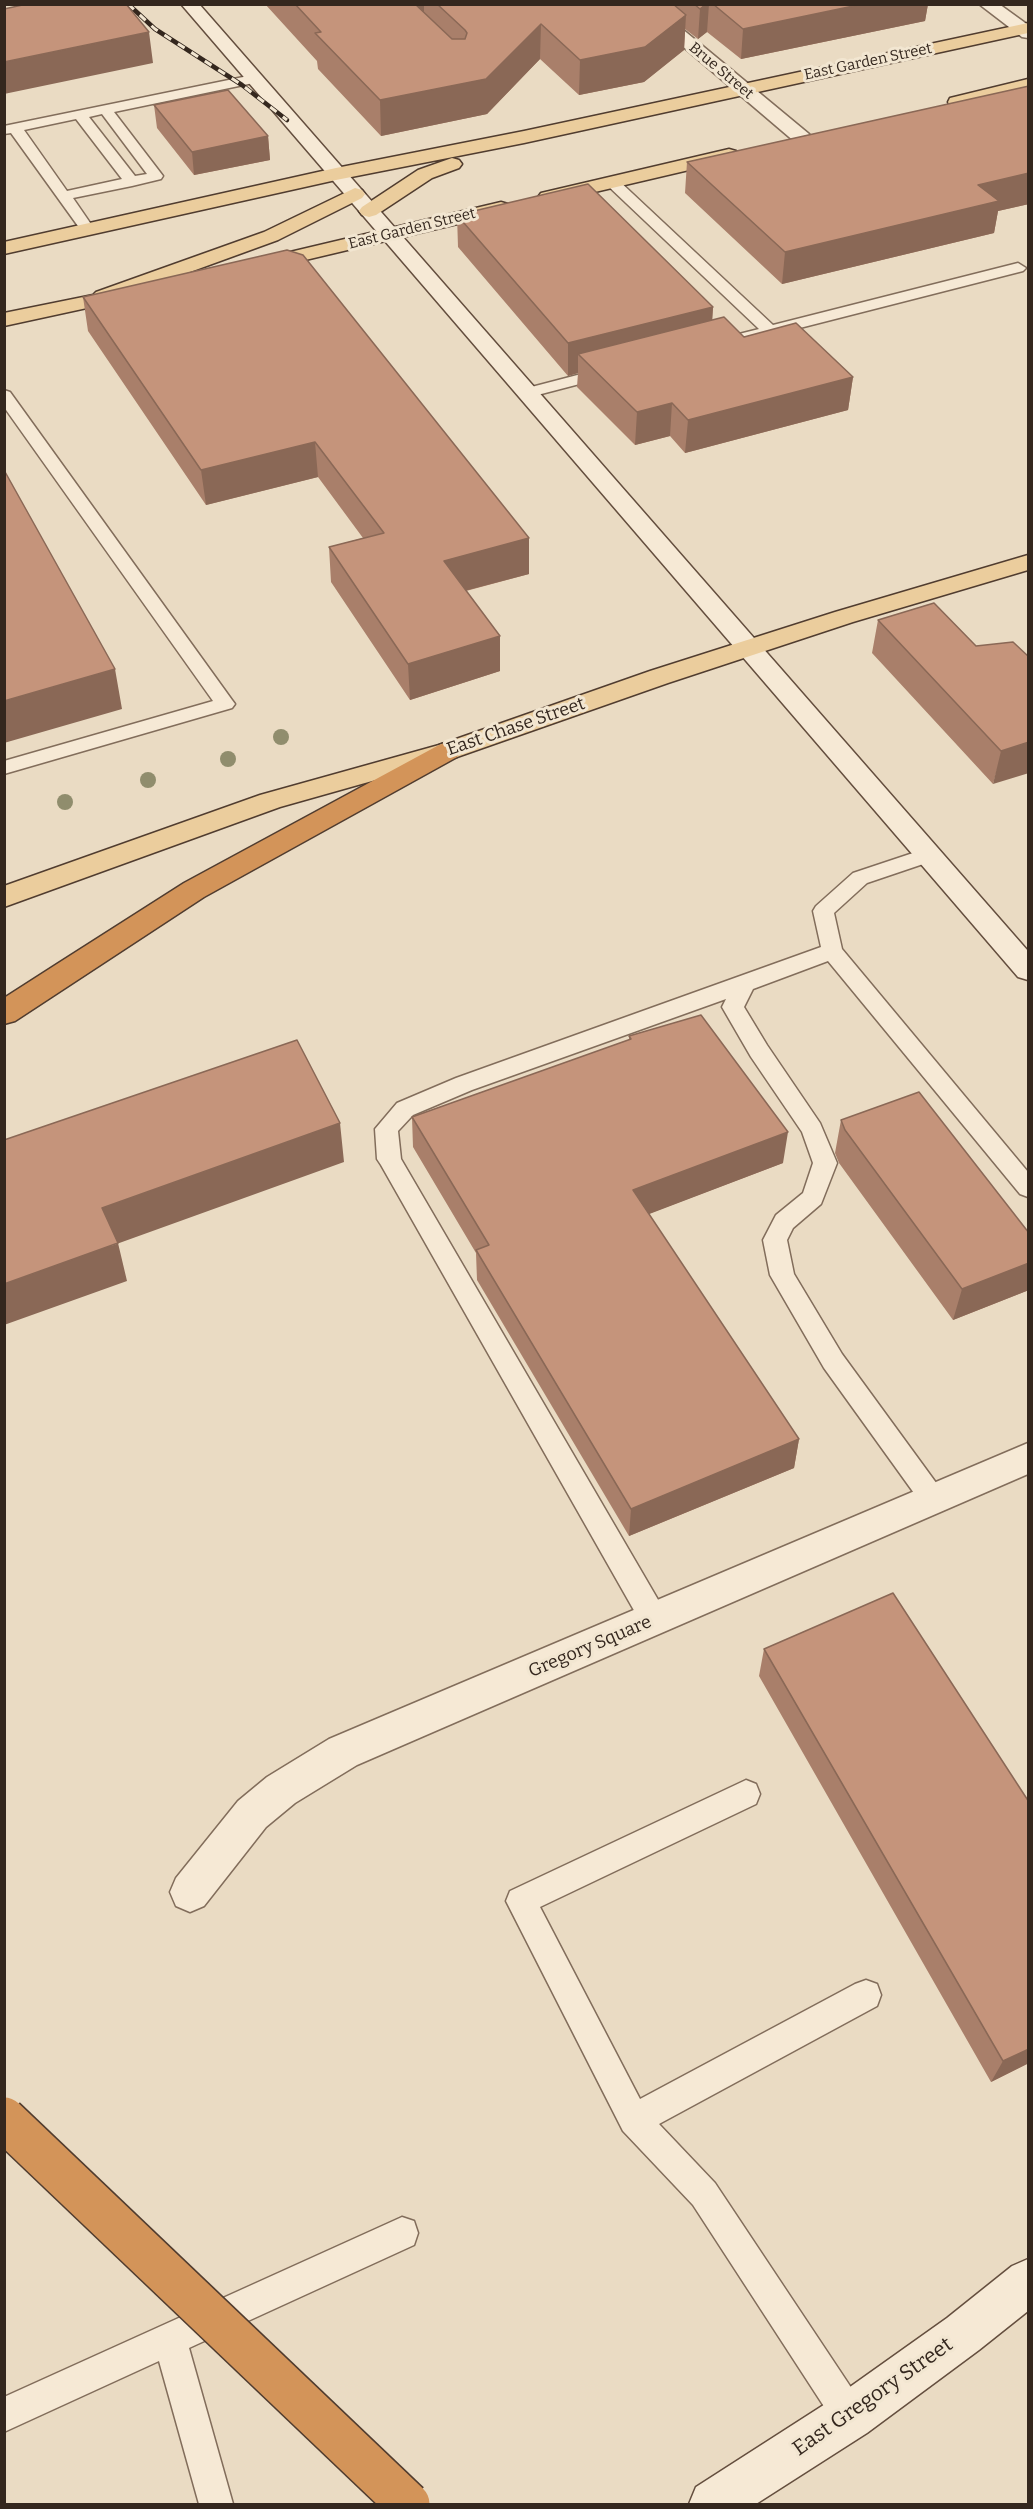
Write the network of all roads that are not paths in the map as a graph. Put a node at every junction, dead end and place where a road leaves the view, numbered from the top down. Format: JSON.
{"nodes":[{"id":1,"x":189,"y":4,"type":"edge"},
{"id":2,"x":640,"y":4,"type":"edge"},
{"id":3,"x":987,"y":4,"type":"edge"},
{"id":4,"x":1027,"y":30,"type":"edge"},
{"id":5,"x":253,"y":79,"type":"junction"},
{"id":6,"x":1029,"y":85,"type":"edge"},
{"id":7,"x":743,"y":90,"type":"junction"},
{"id":8,"x":938,"y":106,"type":"edge"},
{"id":9,"x":105,"y":110,"type":"junction"},
{"id":10,"x":80,"y":115,"type":"junction"},
{"id":11,"x":10,"y":129,"type":"edge"},
{"id":12,"x":824,"y":133,"type":"edge"},
{"id":13,"x":524,"y":137,"type":"junction"},
{"id":14,"x":802,"y":138,"type":"junction"},
{"id":15,"x":779,"y":143,"type":"edge"},
{"id":16,"x":746,"y":151,"type":"edge"},
{"id":17,"x":336,"y":174,"type":"junction"},
{"id":18,"x":132,"y":182,"type":"junction"},
{"id":19,"x":612,"y":182,"type":"junction"},
{"id":20,"x":355,"y":194,"type":"junction"},
{"id":21,"x":63,"y":196,"type":"junction"},
{"id":22,"x":369,"y":211,"type":"junction"},
{"id":23,"x":88,"y":230,"type":"junction"},
{"id":24,"x":389,"y":234,"type":"junction"},
{"id":25,"x":4,"y":248,"type":"edge"},
{"id":26,"x":1018,"y":268,"type":"dead end"},
{"id":27,"x":79,"y":304,"type":"junction"},
{"id":28,"x":4,"y":320,"type":"edge"},
{"id":29,"x":770,"y":331,"type":"junction"},
{"id":30,"x":723,"y":343,"type":"edge"},
{"id":31,"x":619,"y":369,"type":"edge"},
{"id":32,"x":526,"y":393,"type":"junction"},
{"id":33,"x":4,"y":394,"type":"edge"},
{"id":34,"x":1029,"y":562,"type":"edge"},
{"id":35,"x":747,"y":648,"type":"junction"},
{"id":36,"x":448,"y":751,"type":"junction"},
{"id":37,"x":4,"y":768,"type":"edge"},
{"id":38,"x":928,"y":855,"type":"junction"},
{"id":39,"x":4,"y":897,"type":"edge"},
{"id":40,"x":832,"y":951,"type":"junction"},
{"id":41,"x":1029,"y":970,"type":"edge"},
{"id":42,"x":746,"y":984,"type":"junction"},
{"id":43,"x":4,"y":1013,"type":"edge"},
{"id":44,"x":1029,"y":1188,"type":"edge"},
{"id":45,"x":1029,"y":1458,"type":"edge"},
{"id":46,"x":933,"y":1499,"type":"junction"},
{"id":47,"x":654,"y":1619,"type":"junction"},
{"id":48,"x":746,"y":1794,"type":"dead end"},
{"id":49,"x":190,"y":1892,"type":"dead end"},
{"id":50,"x":866,"y":1995,"type":"dead end"},
{"id":51,"x":4,"y":2119,"type":"edge"},
{"id":52,"x":634,"y":2120,"type":"junction"},
{"id":53,"x":402,"y":2233,"type":"dead end"},
{"id":54,"x":1029,"y":2282,"type":"edge"},
{"id":55,"x":170,"y":2339,"type":"junction"},
{"id":56,"x":4,"y":2415,"type":"edge"},
{"id":57,"x":850,"y":2416,"type":"junction"},
{"id":58,"x":216,"y":2505,"type":"edge"},
{"id":59,"x":408,"y":2505,"type":"edge"},
{"id":60,"x":713,"y":2505,"type":"edge"}],
"edges":[{"from":1,"to":5,"type":"street"},
{"from":2,"to":7,"type":"street","name":"Brue Street"},
{"from":3,"to":4,"type":"street"},
{"from":4,"to":7,"type":"main road","name":"East Garden Street"},
{"from":5,"to":9,"type":"lane"},
{"from":5,"to":17,"type":"street"},
{"from":6,"to":8,"type":"main road"},
{"from":7,"to":13,"type":"main road","name":"East Garden Street"},
{"from":7,"to":14,"type":"street","name":"Brue Street"},
{"from":9,"to":10,"type":"lane"},
{"from":9,"to":18,"type":"lane"},
{"from":10,"to":11,"type":"lane"},
{"from":10,"to":18,"type":"lane"},
{"from":11,"to":21,"type":"lane"},
{"from":12,"to":14,"type":"main road"},
{"from":13,"to":17,"type":"main road","name":"East Garden Street"},
{"from":13,"to":22,"type":"main road"},
{"from":14,"to":15,"type":"main road"},
{"from":16,"to":19,"type":"main road","name":"East Garden Street"},
{"from":17,"to":20,"type":"street"},
{"from":17,"to":23,"type":"main road","name":"East Garden Street"},
{"from":18,"to":21,"type":"lane"},
{"from":19,"to":24,"type":"main road","name":"East Garden Street"},
{"from":19,"to":29,"type":"lane"},
{"from":20,"to":22,"type":"street"},
{"from":20,"to":27,"type":"main road"},
{"from":21,"to":23,"type":"lane"},
{"from":22,"to":24,"type":"street"},
{"from":23,"to":25,"type":"main road","name":"East Garden Street"},
{"from":24,"to":27,"type":"main road","name":"East Garden Street"},
{"from":24,"to":32,"type":"street"},
{"from":26,"to":29,"type":"lane"},
{"from":27,"to":28,"type":"main road","name":"East Garden Street"},
{"from":29,"to":30,"type":"lane"},
{"from":31,"to":32,"type":"lane"},
{"from":32,"to":35,"type":"street"},
{"from":33,"to":37,"type":"lane"},
{"from":34,"to":35,"type":"main road","name":"East Chase Street"},
{"from":35,"to":36,"type":"main road","name":"East Chase Street"},
{"from":35,"to":38,"type":"street"},
{"from":36,"to":39,"type":"main road","name":"East Chase Street"},
{"from":36,"to":43,"type":"highway"},
{"from":38,"to":40,"type":"lane"},
{"from":38,"to":41,"type":"street"},
{"from":40,"to":42,"type":"lane"},
{"from":40,"to":44,"type":"lane"},
{"from":42,"to":46,"type":"lane"},
{"from":42,"to":47,"type":"lane"},
{"from":45,"to":46,"type":"street","name":"Gregory Square"},
{"from":46,"to":47,"type":"street","name":"Gregory Square"},
{"from":47,"to":49,"type":"street","name":"Gregory Square"},
{"from":48,"to":52,"type":"lane"},
{"from":50,"to":52,"type":"lane"},
{"from":51,"to":59,"type":"highway","bridge":true},
{"from":52,"to":57,"type":"lane"},
{"from":53,"to":55,"type":"lane"},
{"from":54,"to":57,"type":"street","name":"East Gregory Street"},
{"from":55,"to":56,"type":"lane"},
{"from":55,"to":58,"type":"lane"},
{"from":57,"to":60,"type":"street","name":"East Gregory Street"}]}
